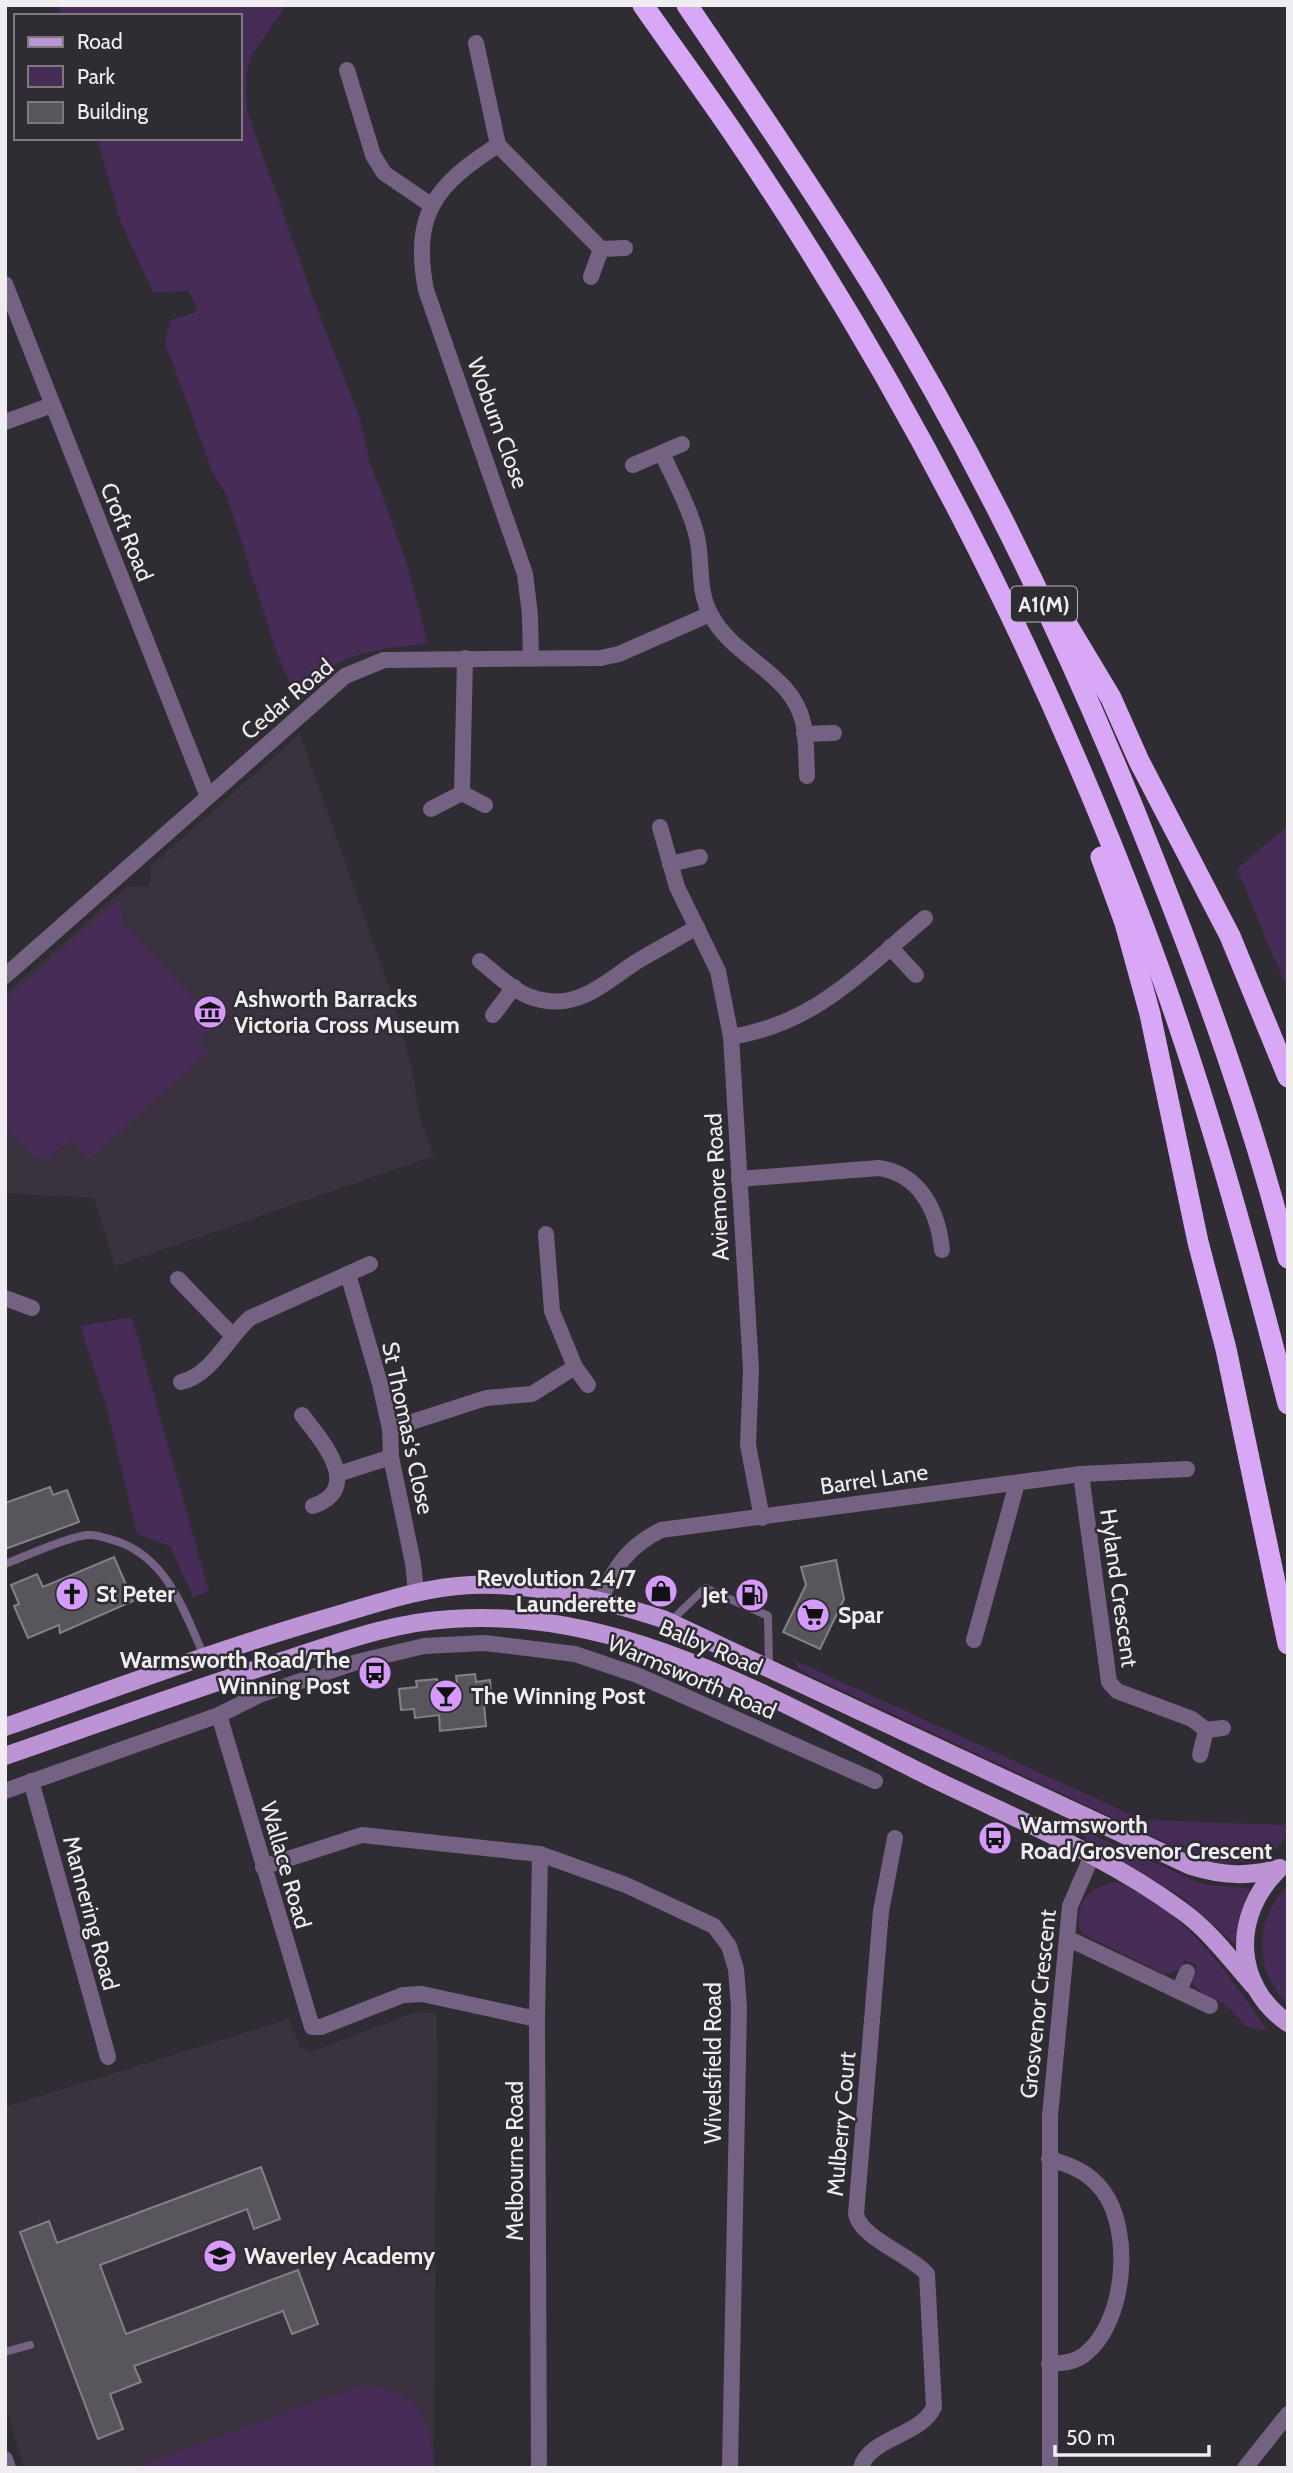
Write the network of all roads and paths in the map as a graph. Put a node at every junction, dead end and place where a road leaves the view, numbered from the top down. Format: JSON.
{"nodes":[{"id":1,"x":643,"y":5,"type":"edge"},
{"id":2,"x":687,"y":5,"type":"edge"},
{"id":3,"x":476,"y":43,"type":"dead end"},
{"id":4,"x":347,"y":70,"type":"dead end"},
{"id":5,"x":498,"y":145,"type":"junction"},
{"id":6,"x":431,"y":205,"type":"junction"},
{"id":7,"x":625,"y":248,"type":"dead end"},
{"id":8,"x":601,"y":249,"type":"junction"},
{"id":9,"x":591,"y":278,"type":"dead end"},
{"id":10,"x":5,"y":284,"type":"edge"},
{"id":11,"x":52,"y":405,"type":"junction"},
{"id":12,"x":5,"y":422,"type":"edge"},
{"id":13,"x":682,"y":444,"type":"dead end"},
{"id":14,"x":662,"y":453,"type":"junction"},
{"id":15,"x":633,"y":465,"type":"dead end"},
{"id":16,"x":1012,"y":539,"type":"junction"},
{"id":17,"x":986,"y":570,"type":"junction"},
{"id":18,"x":710,"y":614,"type":"junction"},
{"id":19,"x":465,"y":658,"type":"junction"},
{"id":20,"x":531,"y":658,"type":"junction"},
{"id":21,"x":835,"y":733,"type":"dead end"},
{"id":22,"x":804,"y":734,"type":"junction"},
{"id":23,"x":807,"y":776,"type":"dead end"},
{"id":24,"x":462,"y":793,"type":"junction"},
{"id":25,"x":208,"y":797,"type":"junction"},
{"id":26,"x":485,"y":805,"type":"dead end"},
{"id":27,"x":432,"y":809,"type":"dead end"},
{"id":28,"x":660,"y":827,"type":"dead end"},
{"id":29,"x":700,"y":857,"type":"dead end"},
{"id":30,"x":670,"y":864,"type":"junction"},
{"id":31,"x":925,"y":918,"type":"dead end"},
{"id":32,"x":697,"y":927,"type":"junction"},
{"id":33,"x":890,"y":947,"type":"junction"},
{"id":34,"x":480,"y":961,"type":"dead end"},
{"id":35,"x":916,"y":975,"type":"dead end"},
{"id":36,"x":5,"y":976,"type":"edge"},
{"id":37,"x":514,"y":987,"type":"junction"},
{"id":38,"x":493,"y":1015,"type":"dead end"},
{"id":39,"x":731,"y":1037,"type":"junction"},
{"id":40,"x":1288,"y":1077,"type":"edge"},
{"id":41,"x":739,"y":1179,"type":"junction"},
{"id":42,"x":546,"y":1234,"type":"dead end"},
{"id":43,"x":942,"y":1250,"type":"dead end"},
{"id":44,"x":1288,"y":1258,"type":"edge"},
{"id":45,"x":370,"y":1264,"type":"dead end"},
{"id":46,"x":348,"y":1274,"type":"junction"},
{"id":47,"x":178,"y":1279,"type":"dead end"},
{"id":48,"x":5,"y":1298,"type":"edge"},
{"id":49,"x":32,"y":1308,"type":"dead end"},
{"id":50,"x":232,"y":1335,"type":"junction"},
{"id":51,"x":575,"y":1367,"type":"junction"},
{"id":52,"x":181,"y":1382,"type":"dead end"},
{"id":53,"x":587,"y":1385,"type":"dead end"},
{"id":54,"x":1288,"y":1404,"type":"edge"},
{"id":55,"x":302,"y":1415,"type":"dead end"},
{"id":56,"x":390,"y":1429,"type":"junction"},
{"id":57,"x":391,"y":1457,"type":"junction"},
{"id":58,"x":1187,"y":1469,"type":"dead end"},
{"id":59,"x":338,"y":1474,"type":"junction"},
{"id":60,"x":1081,"y":1474,"type":"junction"},
{"id":61,"x":1017,"y":1483,"type":"junction"},
{"id":62,"x":313,"y":1506,"type":"dead end"},
{"id":63,"x":762,"y":1518,"type":"junction"},
{"id":64,"x":5,"y":1564,"type":"edge"},
{"id":65,"x":416,"y":1592,"type":"junction"},
{"id":66,"x":600,"y":1599,"type":"junction"},
{"id":67,"x":669,"y":1622,"type":"junction"},
{"id":68,"x":974,"y":1640,"type":"dead end"},
{"id":69,"x":1288,"y":1644,"type":"edge"},
{"id":70,"x":205,"y":1658,"type":"junction"},
{"id":71,"x":769,"y":1667,"type":"junction"},
{"id":72,"x":219,"y":1715,"type":"junction"},
{"id":73,"x":5,"y":1727,"type":"edge"},
{"id":74,"x":1223,"y":1728,"type":"dead end"},
{"id":75,"x":1206,"y":1730,"type":"junction"},
{"id":76,"x":1200,"y":1755,"type":"dead end"},
{"id":77,"x":5,"y":1756,"type":"edge"},
{"id":78,"x":31,"y":1781,"type":"junction"},
{"id":79,"x":875,"y":1781,"type":"dead end"},
{"id":80,"x":5,"y":1791,"type":"edge"},
{"id":81,"x":895,"y":1838,"type":"dead end"},
{"id":82,"x":540,"y":1854,"type":"junction"},
{"id":83,"x":1091,"y":1857,"type":"junction"},
{"id":84,"x":1284,"y":1866,"type":"edge"},
{"id":85,"x":263,"y":1867,"type":"junction"},
{"id":86,"x":1067,"y":1938,"type":"junction"},
{"id":87,"x":1187,"y":1972,"type":"dead end"},
{"id":88,"x":1253,"y":1985,"type":"junction"},
{"id":89,"x":1178,"y":1991,"type":"junction"},
{"id":90,"x":1210,"y":2006,"type":"dead end"},
{"id":91,"x":537,"y":2018,"type":"junction"},
{"id":92,"x":1288,"y":2023,"type":"edge"},
{"id":93,"x":107,"y":2057,"type":"dead end"},
{"id":94,"x":1049,"y":2160,"type":"junction"},
{"id":95,"x":30,"y":2345,"type":"dead end"},
{"id":96,"x":5,"y":2352,"type":"edge"},
{"id":97,"x":1049,"y":2364,"type":"junction"},
{"id":98,"x":1288,"y":2414,"type":"edge"},
{"id":99,"x":5,"y":2459,"type":"edge"},
{"id":100,"x":8,"y":2468,"type":"edge"},
{"id":101,"x":539,"y":2468,"type":"edge"},
{"id":102,"x":730,"y":2468,"type":"edge"},
{"id":103,"x":861,"y":2468,"type":"edge"},
{"id":104,"x":1050,"y":2468,"type":"edge"},
{"id":105,"x":1245,"y":2468,"type":"edge"}],
"edges":[{"from":1,"to":17,"type":"highway","number":"A1(M)"},
{"from":2,"to":16,"type":"highway","number":"A1(M)"},
{"from":3,"to":5,"type":"street"},
{"from":4,"to":6,"type":"street"},
{"from":5,"to":6,"type":"street","name":"Woburn Close"},
{"from":5,"to":8,"type":"street"},
{"from":6,"to":20,"type":"street","name":"Woburn Close"},
{"from":7,"to":8,"type":"street"},
{"from":8,"to":9,"type":"street"},
{"from":10,"to":11,"type":"street","name":"Croft Road"},
{"from":11,"to":12,"type":"street"},
{"from":11,"to":25,"type":"street","name":"Croft Road"},
{"from":13,"to":14,"type":"street"},
{"from":14,"to":15,"type":"street"},
{"from":14,"to":18,"type":"street"},
{"from":16,"to":40,"type":"highway"},
{"from":16,"to":44,"type":"highway","number":"A1(M)"},
{"from":17,"to":54,"type":"highway","number":"A1(M)"},
{"from":17,"to":69,"type":"highway"},
{"from":18,"to":20,"type":"street","name":"Cedar Road"},
{"from":18,"to":22,"type":"street"},
{"from":19,"to":20,"type":"street","name":"Cedar Road"},
{"from":19,"to":24,"type":"street"},
{"from":19,"to":25,"type":"street","name":"Cedar Road"},
{"from":21,"to":22,"type":"street"},
{"from":22,"to":23,"type":"street"},
{"from":24,"to":26,"type":"street"},
{"from":24,"to":27,"type":"street"},
{"from":25,"to":36,"type":"street","name":"Cedar Road"},
{"from":28,"to":30,"type":"street","name":"Aviemore Road"},
{"from":29,"to":30,"type":"street"},
{"from":30,"to":32,"type":"street","name":"Aviemore Road"},
{"from":31,"to":33,"type":"street"},
{"from":32,"to":37,"type":"street"},
{"from":32,"to":39,"type":"street","name":"Aviemore Road"},
{"from":33,"to":35,"type":"street"},
{"from":33,"to":39,"type":"street"},
{"from":34,"to":37,"type":"street"},
{"from":37,"to":38,"type":"street"},
{"from":39,"to":41,"type":"street","name":"Aviemore Road"},
{"from":41,"to":43,"type":"street"},
{"from":41,"to":63,"type":"street","name":"Aviemore Road"},
{"from":42,"to":51,"type":"street"},
{"from":45,"to":46,"type":"street"},
{"from":46,"to":50,"type":"street"},
{"from":46,"to":56,"type":"street","name":"St Thomas's Close"},
{"from":47,"to":50,"type":"street"},
{"from":48,"to":49,"type":"street"},
{"from":50,"to":52,"type":"street"},
{"from":51,"to":53,"type":"street"},
{"from":51,"to":56,"type":"street"},
{"from":55,"to":59,"type":"street"},
{"from":56,"to":57,"type":"street","name":"St Thomas's Close"},
{"from":57,"to":59,"type":"street"},
{"from":57,"to":65,"type":"street","name":"St Thomas's Close"},
{"from":58,"to":60,"type":"street","name":"Barrel Lane"},
{"from":59,"to":62,"type":"street"},
{"from":60,"to":61,"type":"street","name":"Barrel Lane"},
{"from":60,"to":75,"type":"street","name":"Hyland Crescent"},
{"from":61,"to":63,"type":"street","name":"Barrel Lane"},
{"from":61,"to":68,"type":"street"},
{"from":63,"to":66,"type":"street","name":"Barrel Lane"},
{"from":64,"to":70,"type":"lane"},
{"from":65,"to":66,"type":"main road","name":"Balby Road"},
{"from":65,"to":70,"type":"main road","name":"Balby Road"},
{"from":66,"to":67,"type":"main road","name":"Balby Road"},
{"from":67,"to":71,"type":"main road","name":"Balby Road"},
{"from":67,"to":71,"type":"lane"},
{"from":70,"to":73,"type":"main road","name":"Balby Road"},
{"from":71,"to":84,"type":"main road","name":"Balby Road"},
{"from":72,"to":78,"type":"street","name":"Warmsworth Road"},
{"from":72,"to":79,"type":"street","name":"Warmsworth Road"},
{"from":72,"to":85,"type":"street","name":"Wallace Road"},
{"from":74,"to":75,"type":"street"},
{"from":75,"to":76,"type":"street"},
{"from":77,"to":83,"type":"main road","name":"Balby Road"},
{"from":78,"to":80,"type":"street","name":"Warmsworth Road"},
{"from":78,"to":93,"type":"street","name":"Mannering Road"},
{"from":81,"to":103,"type":"street","name":"Mulberry Court"},
{"from":82,"to":85,"type":"street","name":"Wivelsfield Road"},
{"from":82,"to":91,"type":"street","name":"Melbourne Road"},
{"from":82,"to":102,"type":"street","name":"Wivelsfield Road"},
{"from":83,"to":86,"type":"street","name":"Grosvenor Crescent"},
{"from":83,"to":88,"type":"main road","name":"Balby Road"},
{"from":84,"to":88,"type":"main road"},
{"from":85,"to":91,"type":"street","name":"Wallace Road"},
{"from":86,"to":89,"type":"street"},
{"from":86,"to":94,"type":"street","name":"Grosvenor Crescent"},
{"from":87,"to":89,"type":"street"},
{"from":88,"to":92,"type":"main road","name":"Balby Road"},
{"from":89,"to":90,"type":"street"},
{"from":91,"to":101,"type":"street","name":"Melbourne Road"},
{"from":94,"to":97,"type":"street","name":"Grosvenor Crescent"},
{"from":94,"to":97,"type":"street"},
{"from":95,"to":96,"type":"lane"},
{"from":97,"to":104,"type":"street","name":"Grosvenor Crescent"},
{"from":98,"to":105,"type":"street"},
{"from":99,"to":100,"type":"street"}]}
